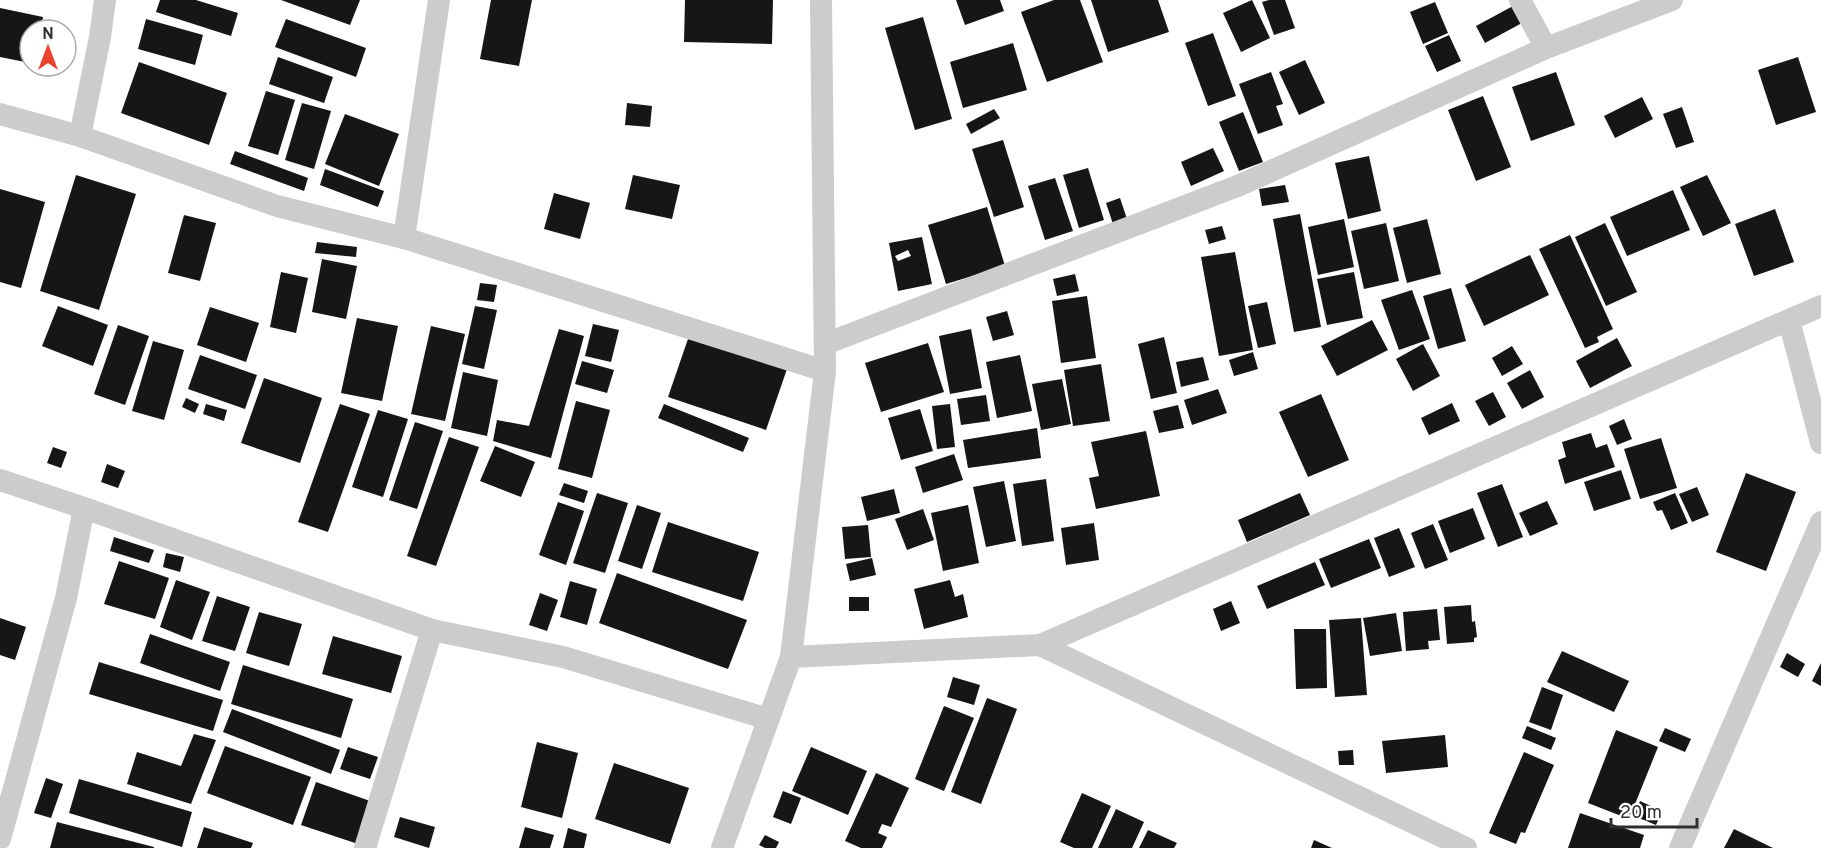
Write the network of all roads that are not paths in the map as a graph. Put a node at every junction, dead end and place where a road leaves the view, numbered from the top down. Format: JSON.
{"nodes":[{"id":1,"x":105,"y":0,"type":"edge"},
{"id":2,"x":439,"y":0,"type":"edge"},
{"id":3,"x":821,"y":0,"type":"edge"},
{"id":4,"x":1520,"y":0,"type":"edge"},
{"id":5,"x":1672,"y":0,"type":"edge"},
{"id":6,"x":1546,"y":48,"type":"junction"},
{"id":7,"x":0,"y":114,"type":"edge"},
{"id":8,"x":80,"y":136,"type":"junction"},
{"id":9,"x":404,"y":238,"type":"junction"},
{"id":10,"x":1821,"y":306,"type":"edge"},
{"id":11,"x":1788,"y":320,"type":"junction"},
{"id":12,"x":825,"y":345,"type":"junction"},
{"id":13,"x":825,"y":371,"type":"junction"},
{"id":14,"x":1821,"y":443,"type":"edge"},
{"id":15,"x":0,"y":480,"type":"edge"},
{"id":16,"x":84,"y":508,"type":"junction"},
{"id":17,"x":1821,"y":522,"type":"edge"},
{"id":18,"x":432,"y":630,"type":"junction"},
{"id":19,"x":1040,"y":645,"type":"junction"},
{"id":20,"x":791,"y":657,"type":"junction"},
{"id":21,"x":768,"y":719,"type":"junction"},
{"id":22,"x":1,"y":834,"type":"edge"},
{"id":23,"x":365,"y":848,"type":"edge"},
{"id":24,"x":722,"y":848,"type":"edge"},
{"id":25,"x":1467,"y":848,"type":"edge"},
{"id":26,"x":1680,"y":848,"type":"edge"}],
"edges":[{"from":1,"to":8,"type":"street"},
{"from":2,"to":9,"type":"street"},
{"from":3,"to":12,"type":"street"},
{"from":4,"to":6,"type":"street"},
{"from":5,"to":6,"type":"street"},
{"from":6,"to":12,"type":"street"},
{"from":7,"to":8,"type":"street"},
{"from":8,"to":9,"type":"street"},
{"from":9,"to":13,"type":"street"},
{"from":10,"to":11,"type":"street"},
{"from":11,"to":14,"type":"street"},
{"from":11,"to":19,"type":"street"},
{"from":12,"to":13,"type":"street"},
{"from":13,"to":20,"type":"street"},
{"from":15,"to":16,"type":"street"},
{"from":16,"to":18,"type":"street"},
{"from":16,"to":22,"type":"street"},
{"from":17,"to":26,"type":"street"},
{"from":18,"to":21,"type":"street"},
{"from":18,"to":23,"type":"street"},
{"from":19,"to":20,"type":"street"},
{"from":19,"to":25,"type":"street"},
{"from":20,"to":21,"type":"street"},
{"from":21,"to":24,"type":"street"}]}
